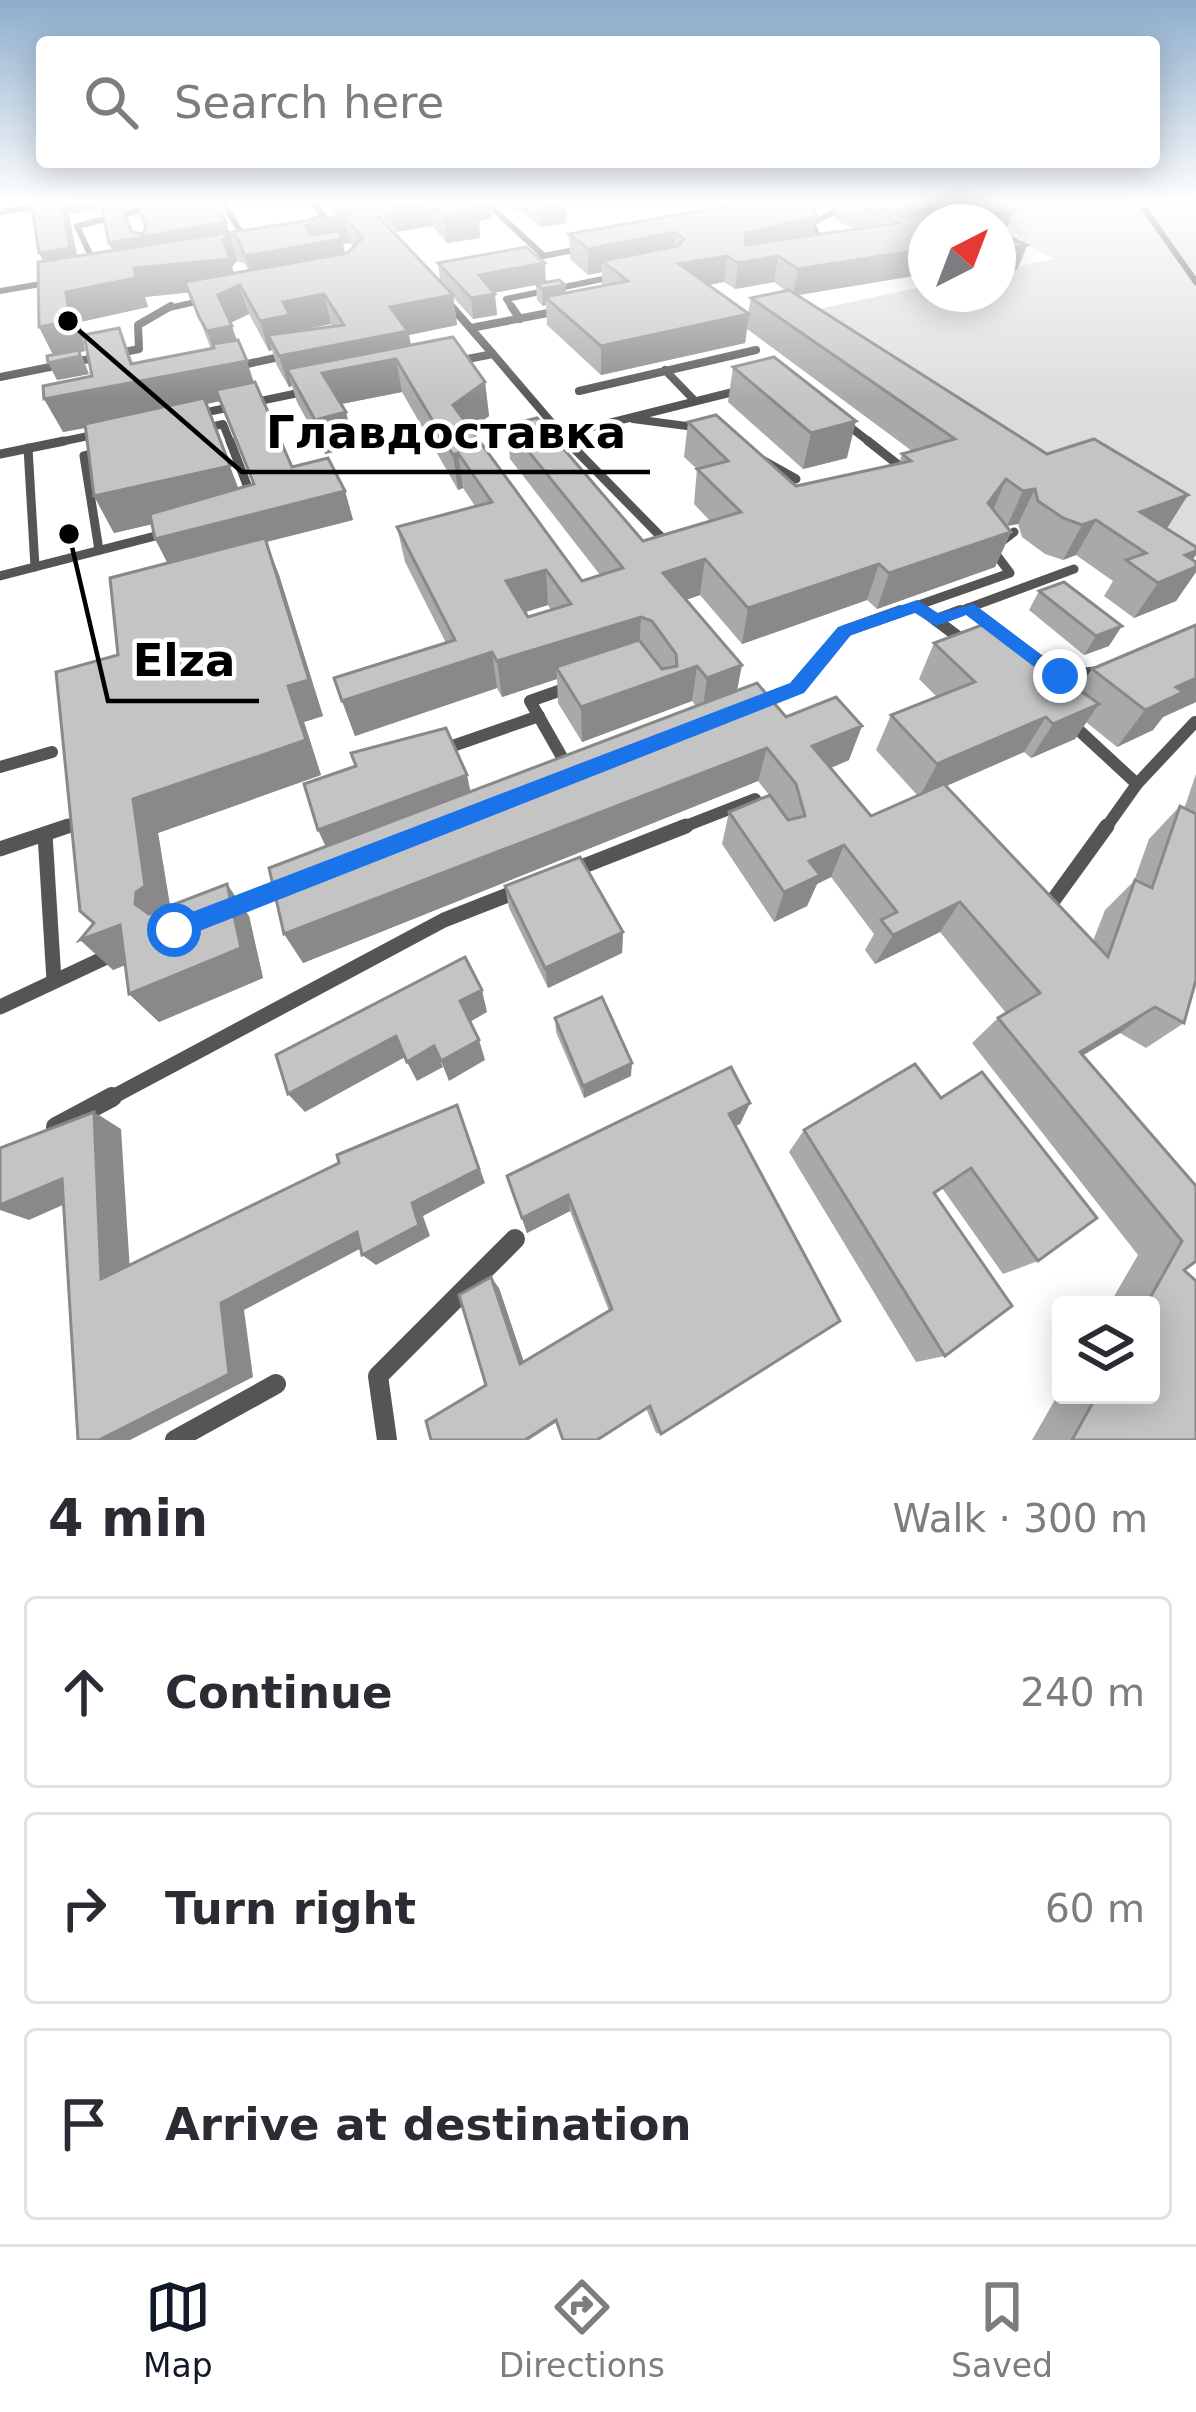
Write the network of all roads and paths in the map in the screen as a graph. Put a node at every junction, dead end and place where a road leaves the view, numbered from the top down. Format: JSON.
{"nodes":[{"id":1,"x":96,"y":267,"type":"edge"},
{"id":2,"x":635,"y":273,"type":"edge"},
{"id":3,"x":79,"y":277,"type":"edge"},
{"id":4,"x":59,"y":280,"type":"edge"},
{"id":5,"x":576,"y":284,"type":"junction"},
{"id":6,"x":0,"y":291,"type":"edge"},
{"id":7,"x":585,"y":294,"type":"edge"},
{"id":8,"x":441,"y":295,"type":"edge"},
{"id":9,"x":209,"y":298,"type":"edge"},
{"id":10,"x":575,"y":308,"type":"edge"},
{"id":11,"x":520,"y":319,"type":"junction"},
{"id":12,"x":471,"y":328,"type":"junction"},
{"id":13,"x":139,"y":350,"type":"junction"},
{"id":14,"x":756,"y":350,"type":"dead end"},
{"id":15,"x":307,"y":352,"type":"edge"},
{"id":16,"x":493,"y":353,"type":"junction"},
{"id":17,"x":446,"y":363,"type":"edge"},
{"id":18,"x":144,"y":367,"type":"edge"},
{"id":19,"x":216,"y":370,"type":"edge"},
{"id":20,"x":665,"y":370,"type":"junction"},
{"id":21,"x":0,"y":377,"type":"edge"},
{"id":22,"x":330,"y":387,"type":"edge"},
{"id":23,"x":750,"y":387,"type":"edge"},
{"id":24,"x":579,"y":391,"type":"dead end"},
{"id":25,"x":694,"y":400,"type":"junction"},
{"id":26,"x":190,"y":415,"type":"edge"},
{"id":27,"x":838,"y":418,"type":"edge"},
{"id":28,"x":632,"y":419,"type":"junction"},
{"id":29,"x":121,"y":429,"type":"edge"},
{"id":30,"x":200,"y":430,"type":"edge"},
{"id":31,"x":561,"y":435,"type":"junction"},
{"id":32,"x":721,"y":438,"type":"edge"},
{"id":33,"x":28,"y":448,"type":"junction"},
{"id":34,"x":107,"y":450,"type":"edge"},
{"id":35,"x":0,"y":454,"type":"edge"},
{"id":36,"x":758,"y":458,"type":"edge"},
{"id":37,"x":906,"y":471,"type":"edge"},
{"id":38,"x":796,"y":479,"type":"edge"},
{"id":39,"x":256,"y":509,"type":"edge"},
{"id":40,"x":189,"y":527,"type":"edge"},
{"id":41,"x":1014,"y":532,"type":"edge"},
{"id":42,"x":99,"y":550,"type":"junction"},
{"id":43,"x":675,"y":551,"type":"edge"},
{"id":44,"x":34,"y":567,"type":"junction"},
{"id":45,"x":1074,"y":569,"type":"dead end"},
{"id":46,"x":0,"y":576,"type":"edge"},
{"id":47,"x":917,"y":606,"type":"junction"},
{"id":48,"x":968,"y":608,"type":"junction"},
{"id":49,"x":936,"y":620,"type":"junction"},
{"id":50,"x":989,"y":661,"type":"edge"},
{"id":51,"x":1125,"y":670,"type":"edge"},
{"id":52,"x":597,"y":678,"type":"edge"},
{"id":53,"x":736,"y":712,"type":"edge"},
{"id":54,"x":1060,"y":715,"type":"edge"},
{"id":55,"x":539,"y":716,"type":"junction"},
{"id":56,"x":1195,"y":722,"type":"edge"},
{"id":57,"x":52,"y":752,"type":"dead end"},
{"id":58,"x":423,"y":755,"type":"edge"},
{"id":59,"x":0,"y":767,"type":"edge"},
{"id":60,"x":1137,"y":784,"type":"junction"},
{"id":61,"x":552,"y":786,"type":"edge"},
{"id":62,"x":74,"y":824,"type":"edge"},
{"id":63,"x":774,"y":828,"type":"edge"},
{"id":64,"x":45,"y":834,"type":"junction"},
{"id":65,"x":0,"y":850,"type":"edge"},
{"id":66,"x":555,"y":877,"type":"edge"},
{"id":67,"x":308,"y":880,"type":"edge"},
{"id":68,"x":532,"y":886,"type":"edge"},
{"id":69,"x":1023,"y":906,"type":"edge"},
{"id":70,"x":219,"y":914,"type":"edge"},
{"id":71,"x":113,"y":955,"type":"dead end"},
{"id":72,"x":54,"y":981,"type":"junction"},
{"id":73,"x":0,"y":1007,"type":"edge"},
{"id":74,"x":38,"y":1136,"type":"edge"},
{"id":75,"x":515,"y":1239,"type":"dead end"},
{"id":76,"x":276,"y":1384,"type":"dead end"},
{"id":77,"x":175,"y":1440,"type":"edge"},
{"id":78,"x":387,"y":1440,"type":"edge"}],
"edges":[{"from":1,"to":3,"type":"lane"},
{"from":2,"to":5,"type":"lane"},
{"from":4,"to":6,"type":"lane"},
{"from":5,"to":7,"type":"lane"},
{"from":5,"to":11,"type":"lane"},
{"from":8,"to":12,"type":"lane"},
{"from":9,"to":13,"type":"lane"},
{"from":10,"to":11,"type":"lane"},
{"from":11,"to":12,"type":"lane"},
{"from":12,"to":16,"type":"lane"},
{"from":13,"to":18,"type":"lane"},
{"from":13,"to":21,"type":"lane"},
{"from":14,"to":20,"type":"lane"},
{"from":15,"to":19,"type":"lane"},
{"from":16,"to":17,"type":"lane"},
{"from":16,"to":31,"type":"lane"},
{"from":20,"to":24,"type":"lane"},
{"from":20,"to":25,"type":"lane"},
{"from":22,"to":26,"type":"lane"},
{"from":23,"to":25,"type":"lane"},
{"from":25,"to":28,"type":"lane"},
{"from":27,"to":37,"type":"lane"},
{"from":28,"to":31,"type":"lane"},
{"from":28,"to":32,"type":"lane"},
{"from":29,"to":33,"type":"lane"},
{"from":30,"to":39,"type":"lane"},
{"from":31,"to":43,"type":"lane"},
{"from":33,"to":35,"type":"lane"},
{"from":33,"to":44,"type":"lane"},
{"from":34,"to":42,"type":"lane"},
{"from":36,"to":38,"type":"lane"},
{"from":40,"to":42,"type":"lane"},
{"from":41,"to":47,"type":"lane"},
{"from":42,"to":44,"type":"lane"},
{"from":44,"to":46,"type":"lane"},
{"from":45,"to":48,"type":"lane"},
{"from":47,"to":49,"type":"lane"},
{"from":47,"to":53,"type":"lane"},
{"from":48,"to":49,"type":"lane"},
{"from":48,"to":51,"type":"lane"},
{"from":49,"to":50,"type":"lane"},
{"from":52,"to":55,"type":"lane"},
{"from":54,"to":60,"type":"lane"},
{"from":55,"to":58,"type":"lane"},
{"from":55,"to":61,"type":"lane"},
{"from":56,"to":60,"type":"lane"},
{"from":57,"to":59,"type":"lane"},
{"from":60,"to":69,"type":"lane"},
{"from":62,"to":64,"type":"lane"},
{"from":63,"to":66,"type":"lane"},
{"from":64,"to":65,"type":"lane"},
{"from":64,"to":72,"type":"lane"},
{"from":67,"to":70,"type":"lane"},
{"from":68,"to":74,"type":"lane"},
{"from":71,"to":72,"type":"lane"},
{"from":72,"to":73,"type":"lane"},
{"from":75,"to":78,"type":"lane"},
{"from":76,"to":77,"type":"lane"}]}
